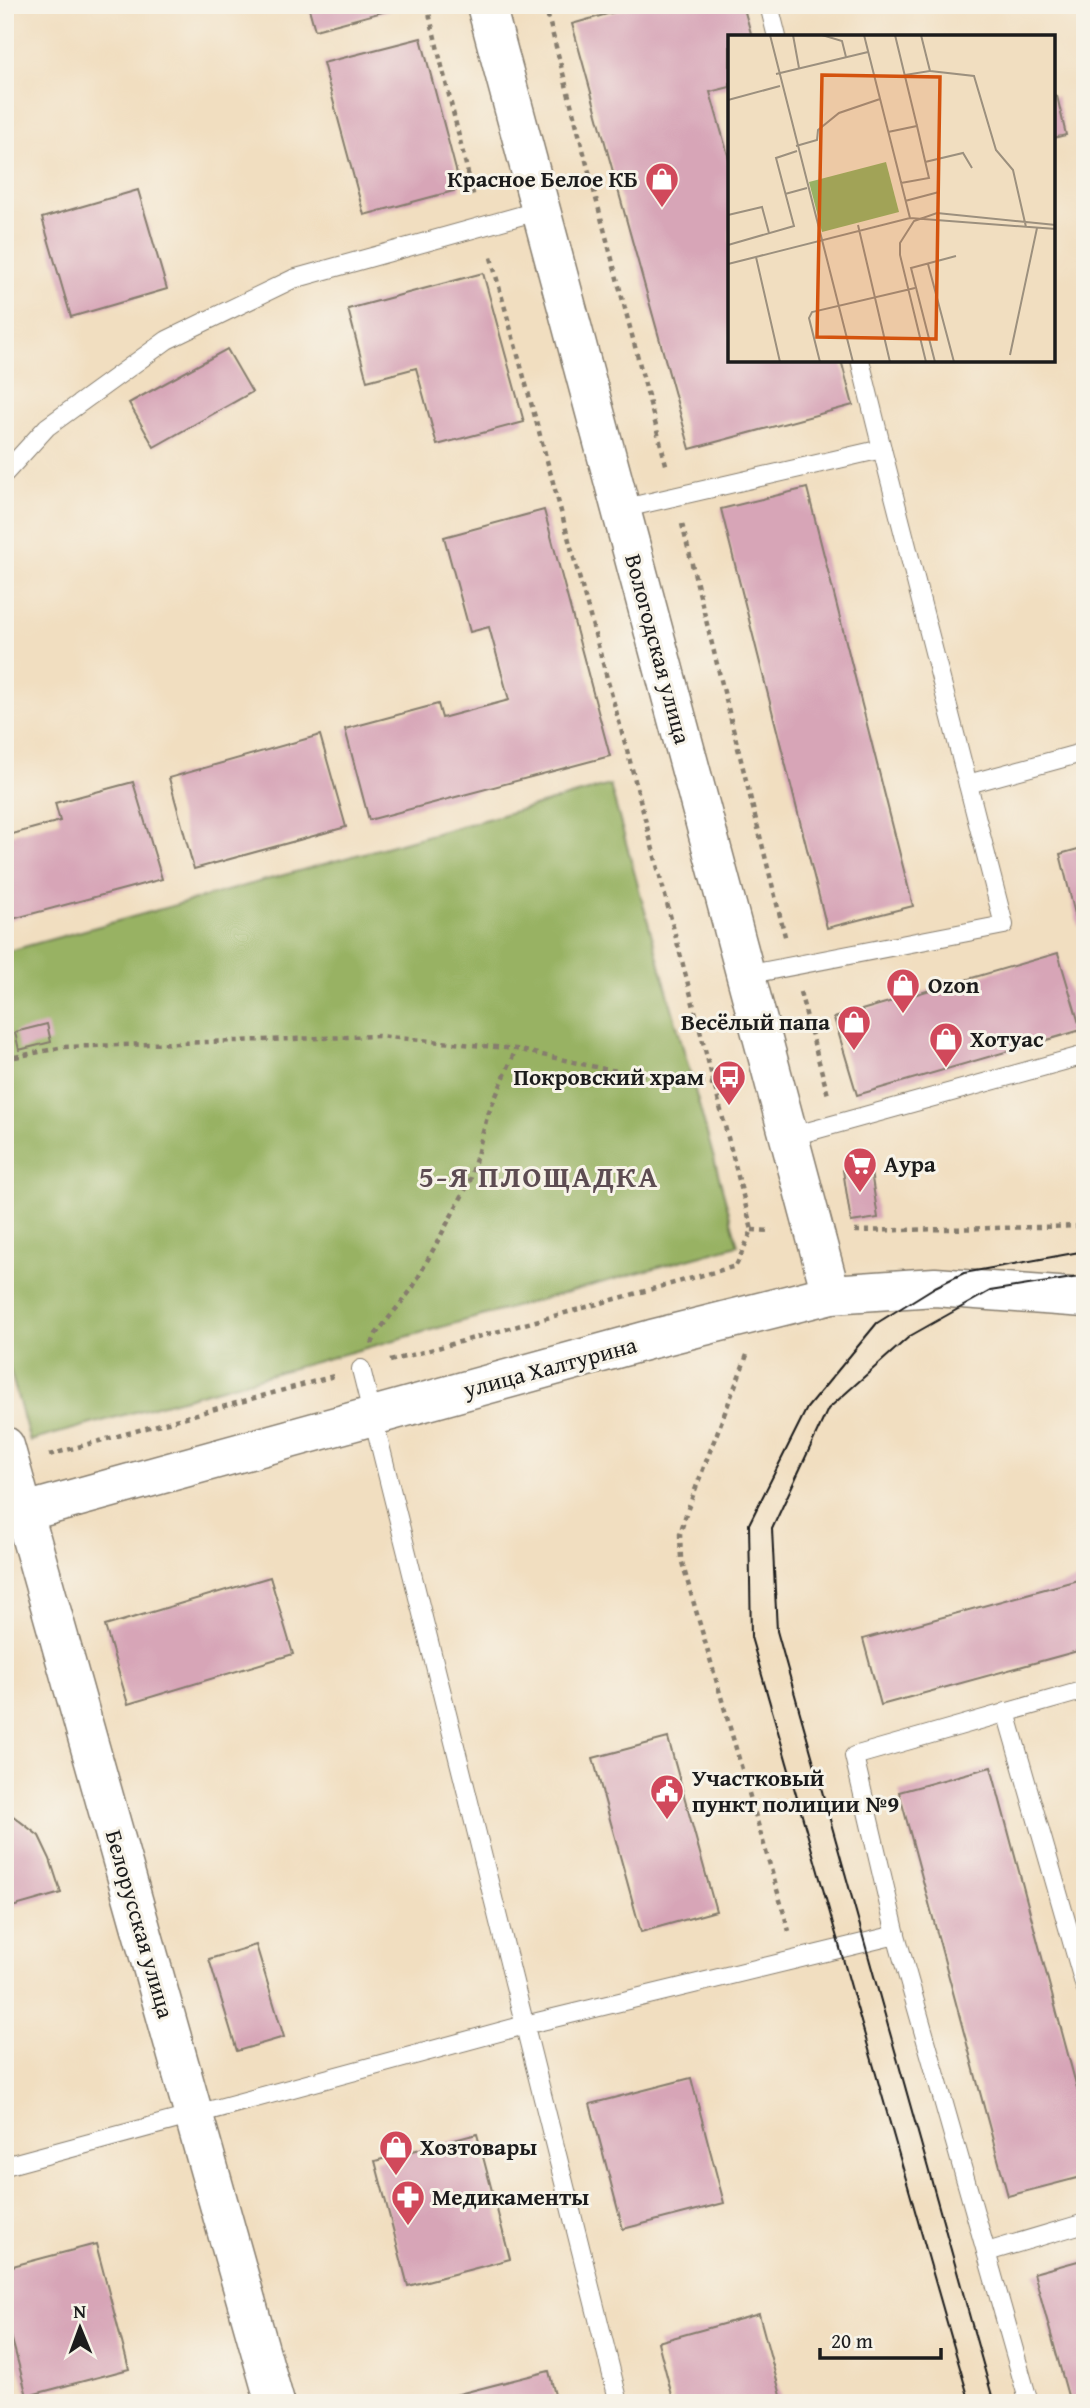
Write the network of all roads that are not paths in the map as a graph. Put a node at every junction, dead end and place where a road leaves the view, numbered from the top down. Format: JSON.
{"nodes":[{"id":1,"x":486,"y":5,"type":"edge"},
{"id":2,"x":769,"y":5,"type":"edge"},
{"id":3,"x":776,"y":35,"type":"edge"},
{"id":4,"x":541,"y":210,"type":"junction"},
{"id":5,"x":860,"y":362,"type":"edge"},
{"id":6,"x":882,"y":449,"type":"junction"},
{"id":7,"x":5,"y":473,"type":"edge"},
{"id":8,"x":621,"y":509,"type":"junction"},
{"id":9,"x":1085,"y":752,"type":"edge"},
{"id":10,"x":968,"y":784,"type":"junction"},
{"id":11,"x":746,"y":975,"type":"junction"},
{"id":12,"x":1085,"y":1055,"type":"edge"},
{"id":13,"x":789,"y":1137,"type":"junction"},
{"id":14,"x":831,"y":1294,"type":"junction"},
{"id":15,"x":1085,"y":1298,"type":"edge"},
{"id":16,"x":361,"y":1368,"type":"road end"},
{"id":17,"x":374,"y":1415,"type":"junction"},
{"id":18,"x":8,"y":1455,"type":"edge"},
{"id":19,"x":24,"y":1512,"type":"junction"},
{"id":20,"x":1085,"y":1690,"type":"edge"},
{"id":21,"x":1006,"y":1712,"type":"junction"},
{"id":22,"x":896,"y":1935,"type":"junction"},
{"id":23,"x":1085,"y":1987,"type":"edge"},
{"id":24,"x":526,"y":2025,"type":"junction"},
{"id":25,"x":194,"y":2114,"type":"junction"},
{"id":26,"x":5,"y":2166,"type":"edge"},
{"id":27,"x":1085,"y":2223,"type":"edge"},
{"id":28,"x":987,"y":2252,"type":"junction"},
{"id":29,"x":275,"y":2403,"type":"edge"},
{"id":30,"x":619,"y":2403,"type":"edge"},
{"id":31,"x":1029,"y":2403,"type":"edge"}],
"edges":[{"from":1,"to":4,"type":"street","name":"Вологодская улица"},
{"from":2,"to":3,"type":"lane"},
{"from":4,"to":7,"type":"lane"},
{"from":4,"to":8,"type":"street","name":"Вологодская улица"},
{"from":5,"to":6,"type":"lane"},
{"from":6,"to":8,"type":"lane"},
{"from":6,"to":10,"type":"lane"},
{"from":8,"to":11,"type":"street","name":"Вологодская улица"},
{"from":9,"to":10,"type":"lane"},
{"from":10,"to":11,"type":"lane"},
{"from":11,"to":13,"type":"street","name":"Вологодская улица"},
{"from":12,"to":13,"type":"lane"},
{"from":13,"to":14,"type":"street","name":"Вологодская улица"},
{"from":14,"to":15,"type":"street","name":"улица Халтурина"},
{"from":14,"to":17,"type":"street","name":"улица Халтурина"},
{"from":16,"to":17,"type":"lane"},
{"from":17,"to":19,"type":"street","name":"улица Халтурина"},
{"from":17,"to":24,"type":"lane"},
{"from":18,"to":19,"type":"street","name":"Белорусская улица"},
{"from":19,"to":25,"type":"street","name":"Белорусская улица"},
{"from":20,"to":21,"type":"lane"},
{"from":21,"to":22,"type":"lane"},
{"from":21,"to":23,"type":"lane"},
{"from":22,"to":24,"type":"lane"},
{"from":22,"to":28,"type":"lane"},
{"from":24,"to":25,"type":"lane"},
{"from":24,"to":30,"type":"lane"},
{"from":25,"to":26,"type":"lane"},
{"from":25,"to":29,"type":"street","name":"Белорусская улица"},
{"from":27,"to":28,"type":"lane"},
{"from":28,"to":31,"type":"lane"}]}
